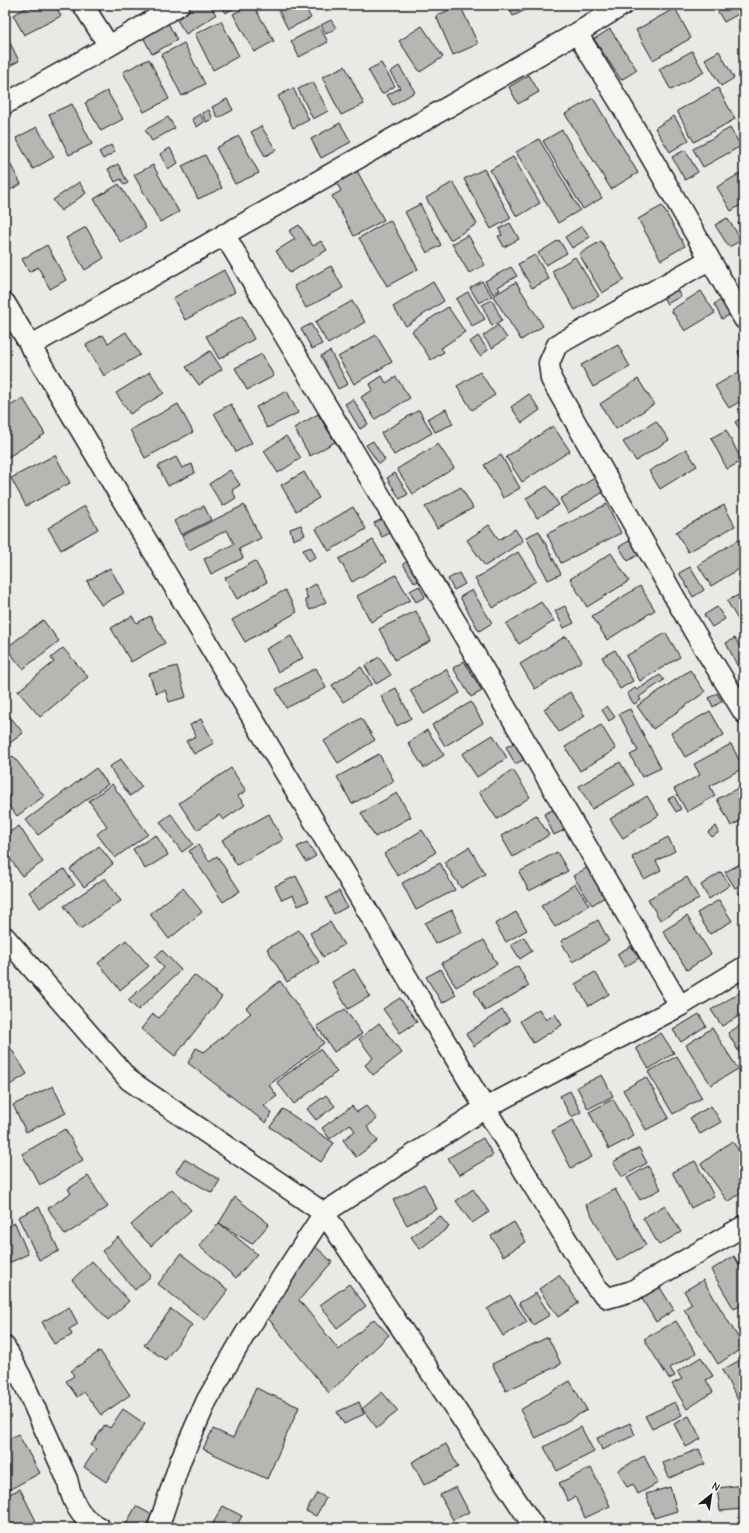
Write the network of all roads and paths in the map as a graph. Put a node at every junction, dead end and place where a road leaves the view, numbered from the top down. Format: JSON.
{"nodes":[{"id":1,"x":83,"y":5,"type":"edge"},
{"id":2,"x":179,"y":5,"type":"edge"},
{"id":3,"x":622,"y":5,"type":"edge"},
{"id":4,"x":577,"y":33,"type":"junction"},
{"id":5,"x":109,"y":46,"type":"junction"},
{"id":6,"x":5,"y":104,"type":"edge"},
{"id":7,"x":224,"y":234,"type":"junction"},
{"id":8,"x":709,"y":260,"type":"junction"},
{"id":9,"x":5,"y":303,"type":"edge"},
{"id":10,"x":744,"y":319,"type":"edge"},
{"id":11,"x":30,"y":346,"type":"junction"},
{"id":12,"x":744,"y":713,"type":"edge"},
{"id":13,"x":5,"y":937,"type":"edge"},
{"id":14,"x":744,"y":967,"type":"edge"},
{"id":15,"x":680,"y":1006,"type":"junction"},
{"id":16,"x":485,"y":1108,"type":"junction"},
{"id":17,"x":324,"y":1213,"type":"junction"},
{"id":18,"x":744,"y":1226,"type":"edge"},
{"id":19,"x":5,"y":1347,"type":"edge"},
{"id":20,"x":100,"y":1528,"type":"edge"},
{"id":21,"x":158,"y":1528,"type":"edge"},
{"id":22,"x":535,"y":1528,"type":"edge"}],
"edges":[{"from":1,"to":5,"type":"street"},
{"from":2,"to":5,"type":"street"},
{"from":3,"to":4,"type":"street"},
{"from":4,"to":7,"type":"street"},
{"from":4,"to":8,"type":"street"},
{"from":5,"to":6,"type":"street"},
{"from":7,"to":11,"type":"street"},
{"from":7,"to":15,"type":"street"},
{"from":8,"to":10,"type":"street"},
{"from":8,"to":12,"type":"street"},
{"from":9,"to":11,"type":"street"},
{"from":11,"to":16,"type":"street"},
{"from":13,"to":17,"type":"street"},
{"from":14,"to":15,"type":"street"},
{"from":15,"to":16,"type":"street"},
{"from":16,"to":17,"type":"street"},
{"from":16,"to":18,"type":"street"},
{"from":17,"to":21,"type":"street"},
{"from":17,"to":22,"type":"street"},
{"from":19,"to":20,"type":"street"}]}
